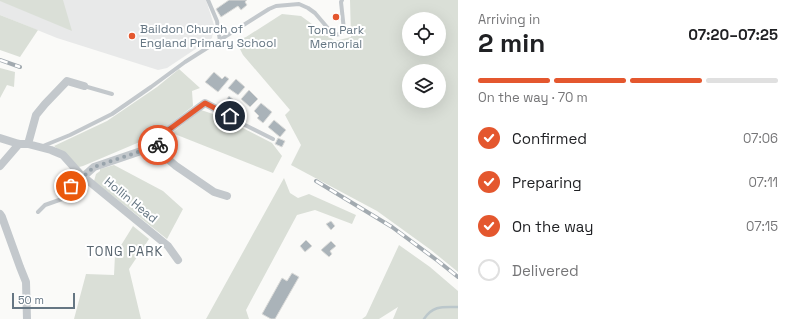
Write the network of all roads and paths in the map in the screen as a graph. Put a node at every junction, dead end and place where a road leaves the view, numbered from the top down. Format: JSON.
{"nodes":[{"id":1,"x":208,"y":0,"type":"edge"},
{"id":2,"x":341,"y":1,"type":"edge"},
{"id":3,"x":220,"y":41,"type":"junction"},
{"id":4,"x":84,"y":86,"type":"joint"},
{"id":5,"x":112,"y":94,"type":"dead end"},
{"id":6,"x":230,"y":116,"type":"joint"},
{"id":7,"x":0,"y":138,"type":"edge"},
{"id":8,"x":273,"y":139,"type":"dead end"},
{"id":9,"x":23,"y":144,"type":"junction"},
{"id":10,"x":40,"y":147,"type":"junction"},
{"id":11,"x":155,"y":152,"type":"junction"},
{"id":12,"x":0,"y":166,"type":"edge"},
{"id":13,"x":82,"y":175,"type":"junction"},
{"id":14,"x":227,"y":196,"type":"dead end"},
{"id":15,"x":38,"y":212,"type":"dead end"},
{"id":16,"x":0,"y":214,"type":"edge"},
{"id":17,"x":178,"y":260,"type":"dead end"},
{"id":18,"x":27,"y":319,"type":"edge"}],
"edges":[{"from":1,"to":3,"type":"lane"},
{"from":2,"to":3,"type":"lane"},
{"from":3,"to":10,"type":"lane"},
{"from":4,"to":5,"type":"lane"},
{"from":4,"to":9,"type":"street"},
{"from":6,"to":8,"type":"lane"},
{"from":6,"to":11,"type":"street"},
{"from":7,"to":9,"type":"street","name":"Hollin Head"},
{"from":9,"to":10,"type":"street","name":"Hollin Head"},
{"from":9,"to":12,"type":"street"},
{"from":10,"to":13,"type":"street","name":"Hollin Head"},
{"from":11,"to":13,"type":"street"},
{"from":11,"to":14,"type":"street"},
{"from":13,"to":15,"type":"lane"},
{"from":13,"to":17,"type":"street","name":"Hollin Head"},
{"from":16,"to":18,"type":"street"}]}
